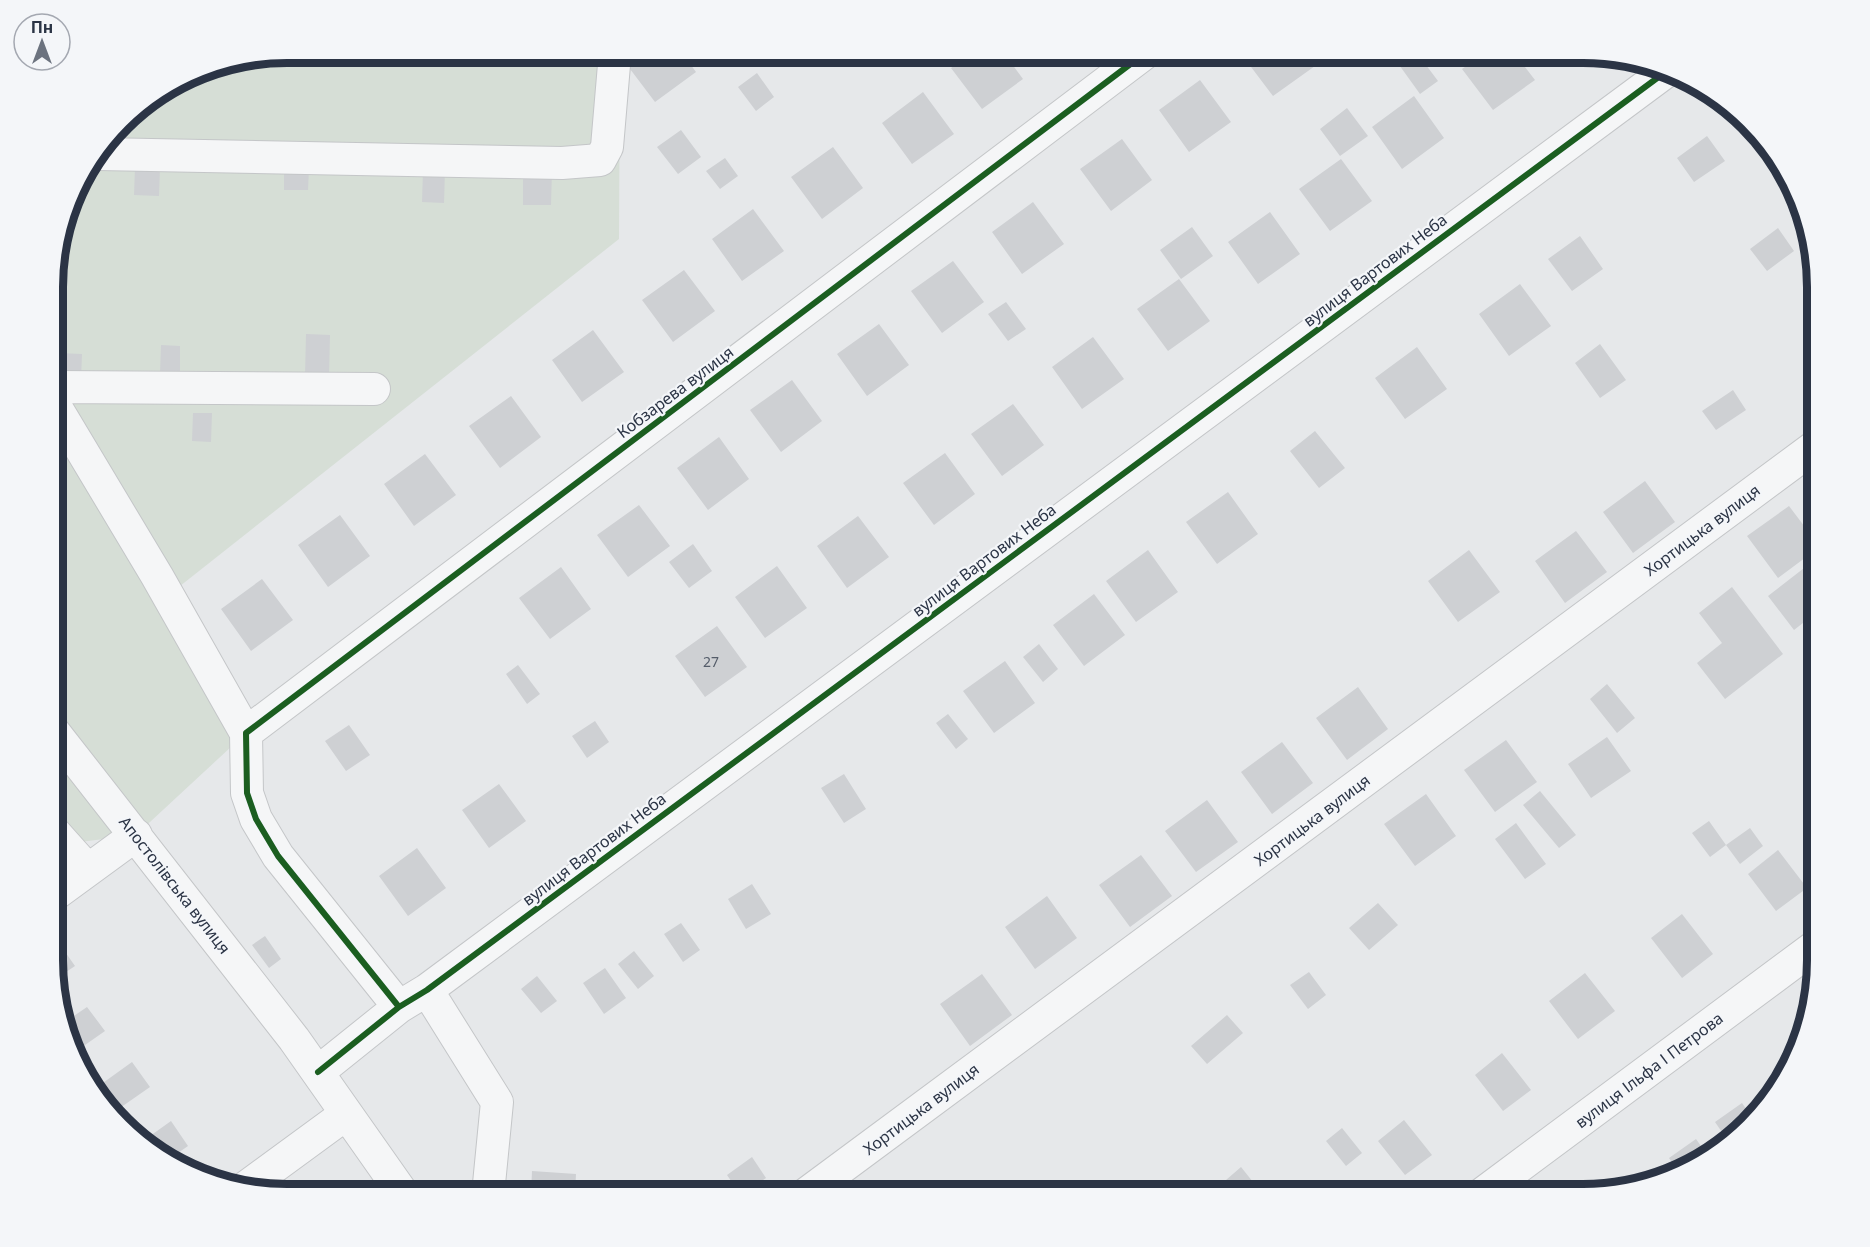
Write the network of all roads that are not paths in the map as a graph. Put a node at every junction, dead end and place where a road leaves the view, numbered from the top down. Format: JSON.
{"nodes":[{"id":1,"x":614,"y":63,"type":"edge"},
{"id":2,"x":1130,"y":63,"type":"edge"},
{"id":3,"x":1659,"y":77,"type":"edge"},
{"id":4,"x":107,"y":154,"type":"edge"},
{"id":5,"x":63,"y":387,"type":"edge"},
{"id":6,"x":374,"y":389,"type":"dead end"},
{"id":7,"x":63,"y":419,"type":"edge"},
{"id":8,"x":1807,"y":452,"type":"edge"},
{"id":9,"x":246,"y":733,"type":"junction"},
{"id":10,"x":63,"y":743,"type":"edge"},
{"id":11,"x":136,"y":835,"type":"junction"},
{"id":12,"x":63,"y":842,"type":"edge"},
{"id":13,"x":88,"y":870,"type":"junction"},
{"id":14,"x":63,"y":888,"type":"edge"},
{"id":15,"x":1807,"y":952,"type":"edge"},
{"id":16,"x":427,"y":990,"type":"junction"},
{"id":17,"x":399,"y":1007,"type":"junction"},
{"id":18,"x":318,"y":1072,"type":"junction"},
{"id":19,"x":346,"y":1114,"type":"junction"},
{"id":20,"x":254,"y":1181,"type":"edge"},
{"id":21,"x":396,"y":1184,"type":"edge"},
{"id":22,"x":490,"y":1184,"type":"edge"},
{"id":23,"x":819,"y":1184,"type":"edge"},
{"id":24,"x":1495,"y":1184,"type":"edge"}],
"edges":[{"from":1,"to":4,"type":"street"},
{"from":2,"to":9,"type":"street","name":"Кобзарева вулиця"},
{"from":3,"to":16,"type":"street","name":"вулиця Вартових Неба"},
{"from":5,"to":6,"type":"street"},
{"from":7,"to":9,"type":"street"},
{"from":8,"to":23,"type":"street","name":"Хортицька вулиця"},
{"from":9,"to":17,"type":"street"},
{"from":10,"to":11,"type":"street","name":"Апостолівська вулиця"},
{"from":11,"to":13,"type":"street"},
{"from":11,"to":18,"type":"street","name":"Апостолівська вулиця"},
{"from":12,"to":13,"type":"street"},
{"from":13,"to":14,"type":"street"},
{"from":15,"to":24,"type":"street","name":"вулиця Ільфа І Петрова"},
{"from":16,"to":17,"type":"street","name":"вулиця Вартових Неба"},
{"from":16,"to":22,"type":"street"},
{"from":17,"to":18,"type":"street","name":"вулиця Вартових Неба"},
{"from":18,"to":19,"type":"street","name":"Апостолівська вулиця"},
{"from":19,"to":20,"type":"street"},
{"from":19,"to":21,"type":"street","name":"Апостолівська вулиця"}]}
